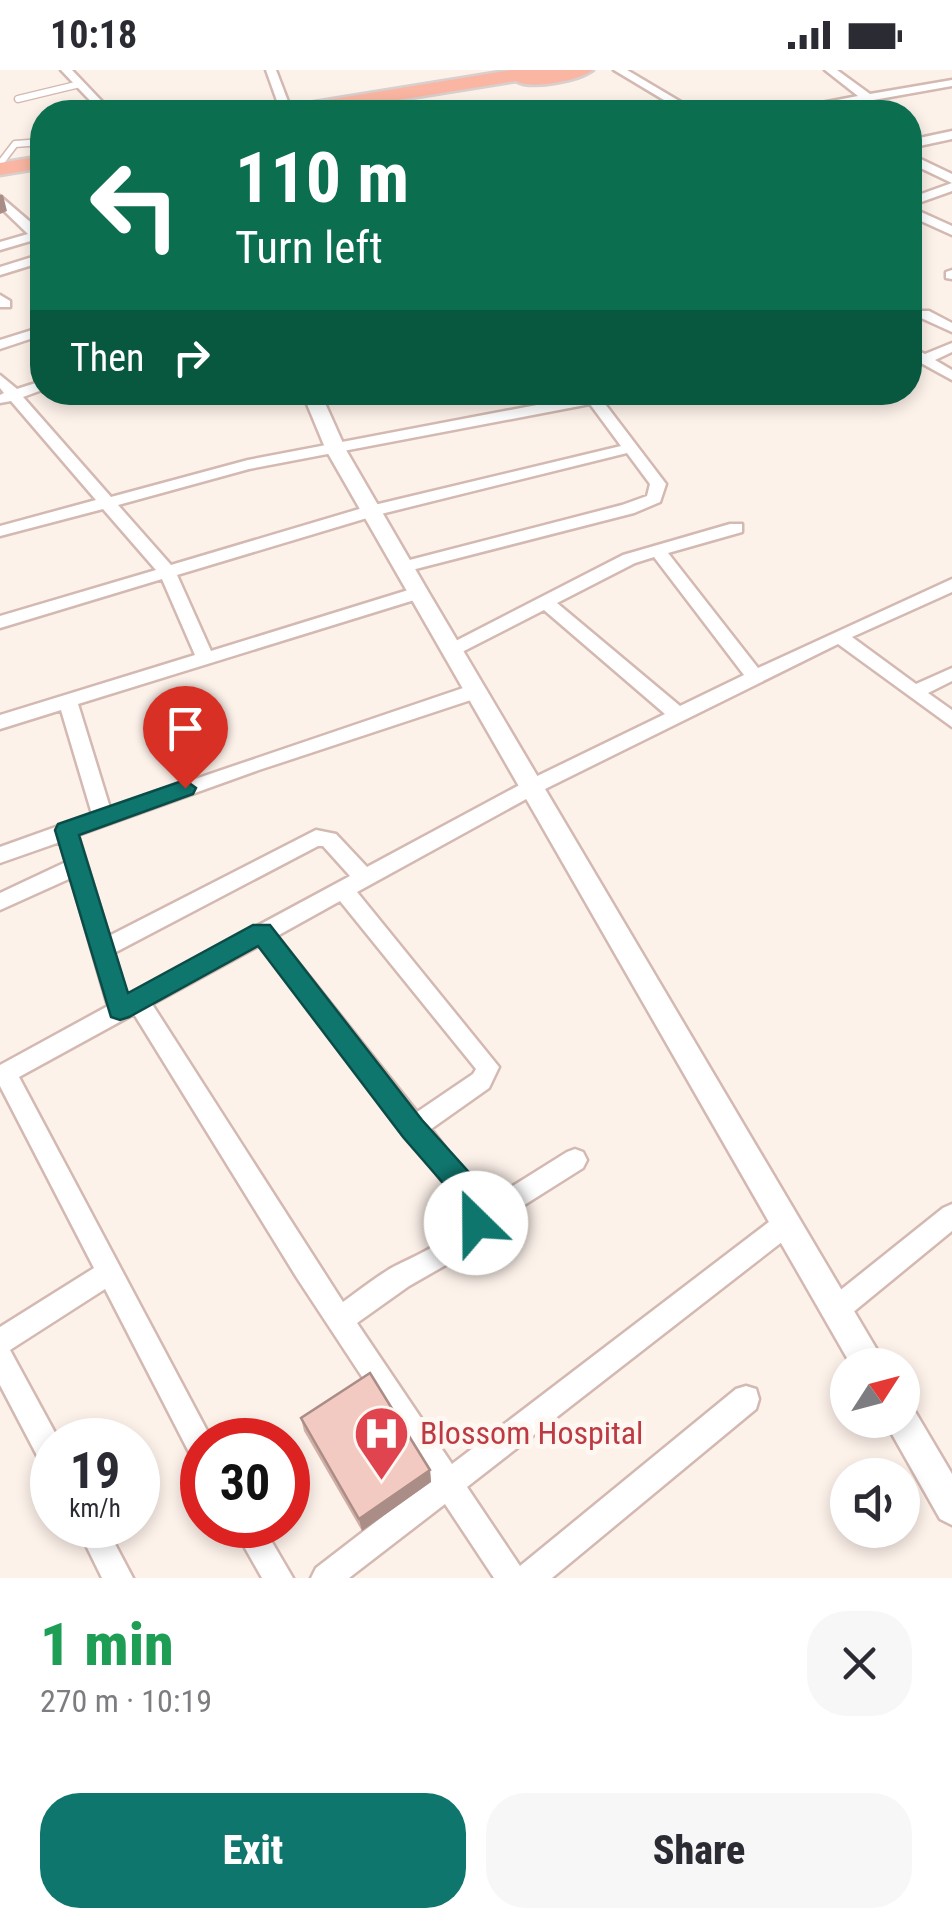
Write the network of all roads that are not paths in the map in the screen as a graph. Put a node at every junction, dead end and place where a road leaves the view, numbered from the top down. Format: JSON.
{"nodes":[{"id":1,"x":66,"y":70,"type":"edge"},
{"id":2,"x":271,"y":70,"type":"edge"},
{"id":3,"x":548,"y":70,"type":"edge"},
{"id":4,"x":583,"y":70,"type":"edge"},
{"id":5,"x":619,"y":70,"type":"edge"},
{"id":6,"x":830,"y":70,"type":"edge"},
{"id":7,"x":80,"y":84,"type":"junction"},
{"id":8,"x":951,"y":85,"type":"edge"},
{"id":9,"x":18,"y":99,"type":"dead end"},
{"id":10,"x":870,"y":99,"type":"junction"},
{"id":11,"x":95,"y":100,"type":"edge"},
{"id":12,"x":283,"y":100,"type":"edge"},
{"id":13,"x":362,"y":100,"type":"edge"},
{"id":14,"x":421,"y":100,"type":"edge"},
{"id":15,"x":670,"y":100,"type":"edge"},
{"id":16,"x":865,"y":100,"type":"edge"},
{"id":17,"x":952,"y":135,"type":"edge"},
{"id":18,"x":922,"y":141,"type":"edge"},
{"id":19,"x":30,"y":143,"type":"edge"},
{"id":20,"x":30,"y":160,"type":"edge"},
{"id":21,"x":1,"y":164,"type":"edge"},
{"id":22,"x":922,"y":164,"type":"edge"},
{"id":23,"x":952,"y":166,"type":"edge"},
{"id":24,"x":934,"y":170,"type":"junction"},
{"id":25,"x":952,"y":179,"type":"edge"},
{"id":26,"x":952,"y":187,"type":"edge"},
{"id":27,"x":922,"y":198,"type":"edge"},
{"id":28,"x":0,"y":200,"type":"edge"},
{"id":29,"x":922,"y":220,"type":"edge"},
{"id":30,"x":30,"y":228,"type":"edge"},
{"id":31,"x":952,"y":231,"type":"edge"},
{"id":32,"x":30,"y":239,"type":"edge"},
{"id":33,"x":0,"y":246,"type":"edge"},
{"id":34,"x":30,"y":262,"type":"edge"},
{"id":35,"x":0,"y":271,"type":"edge"},
{"id":36,"x":924,"y":314,"type":"dead end"},
{"id":37,"x":952,"y":328,"type":"edge"},
{"id":38,"x":30,"y":335,"type":"edge"},
{"id":39,"x":0,"y":345,"type":"edge"},
{"id":40,"x":952,"y":347,"type":"edge"},
{"id":41,"x":924,"y":359,"type":"joint"},
{"id":42,"x":952,"y":376,"type":"edge"},
{"id":43,"x":0,"y":378,"type":"edge"},
{"id":44,"x":7,"y":398,"type":"edge"},
{"id":45,"x":317,"y":405,"type":"edge"},
{"id":46,"x":548,"y":405,"type":"edge"},
{"id":47,"x":598,"y":405,"type":"edge"},
{"id":48,"x":630,"y":448,"type":"junction"},
{"id":49,"x":336,"y":450,"type":"junction"},
{"id":50,"x":107,"y":500,"type":"junction"},
{"id":51,"x":372,"y":510,"type":"junction"},
{"id":52,"x":736,"y":528,"type":"dead end"},
{"id":53,"x":0,"y":532,"type":"edge"},
{"id":54,"x":656,"y":550,"type":"junction"},
{"id":55,"x":404,"y":567,"type":"junction"},
{"id":56,"x":168,"y":572,"type":"junction"},
{"id":57,"x":952,"y":585,"type":"edge"},
{"id":58,"x":418,"y":593,"type":"junction"},
{"id":59,"x":545,"y":602,"type":"junction"},
{"id":60,"x":0,"y":622,"type":"edge"},
{"id":61,"x":840,"y":636,"type":"junction"},
{"id":62,"x":452,"y":650,"type":"junction"},
{"id":63,"x":206,"y":659,"type":"junction"},
{"id":64,"x":952,"y":674,"type":"edge"},
{"id":65,"x":754,"y":676,"type":"junction"},
{"id":66,"x":476,"y":691,"type":"junction"},
{"id":67,"x":914,"y":692,"type":"junction"},
{"id":68,"x":68,"y":701,"type":"junction"},
{"id":69,"x":678,"y":714,"type":"junction"},
{"id":70,"x":952,"y":720,"type":"edge"},
{"id":71,"x":0,"y":722,"type":"edge"},
{"id":72,"x":532,"y":787,"type":"junction"},
{"id":73,"x":103,"y":817,"type":"junction"},
{"id":74,"x":66,"y":830,"type":"junction"},
{"id":75,"x":0,"y":854,"type":"edge"},
{"id":76,"x":76,"y":866,"type":"junction"},
{"id":77,"x":352,"y":882,"type":"junction"},
{"id":78,"x":0,"y":902,"type":"edge"},
{"id":79,"x":262,"y":932,"type":"junction"},
{"id":80,"x":101,"y":950,"type":"junction"},
{"id":81,"x":128,"y":1005,"type":"junction"},
{"id":82,"x":2,"y":1074,"type":"edge"},
{"id":83,"x":413,"y":1128,"type":"junction"},
{"id":84,"x":575,"y":1160,"type":"dead end"},
{"id":85,"x":952,"y":1216,"type":"edge"},
{"id":86,"x":476,"y":1223,"type":"junction"},
{"id":87,"x":786,"y":1223,"type":"junction"},
{"id":88,"x":110,"y":1272,"type":"junction"},
{"id":89,"x":837,"y":1309,"type":"junction"},
{"id":90,"x":340,"y":1319,"type":"junction"},
{"id":91,"x":0,"y":1342,"type":"edge"},
{"id":92,"x":859,"y":1348,"type":"edge"},
{"id":93,"x":0,"y":1358,"type":"edge"},
{"id":94,"x":746,"y":1399,"type":"dead end"},
{"id":95,"x":32,"y":1418,"type":"edge"},
{"id":96,"x":186,"y":1418,"type":"edge"},
{"id":97,"x":912,"y":1438,"type":"edge"},
{"id":98,"x":448,"y":1484,"type":"junction"},
{"id":99,"x":952,"y":1507,"type":"edge"},
{"id":100,"x":102,"y":1548,"type":"edge"},
{"id":101,"x":260,"y":1548,"type":"edge"},
{"id":102,"x":118,"y":1578,"type":"edge"},
{"id":103,"x":278,"y":1578,"type":"edge"},
{"id":104,"x":326,"y":1578,"type":"edge"},
{"id":105,"x":511,"y":1578,"type":"edge"},
{"id":106,"x":529,"y":1578,"type":"edge"}],
"edges":[{"from":1,"to":7,"type":"street"},
{"from":2,"to":12,"type":"street"},
{"from":3,"to":13,"type":"highway"},
{"from":4,"to":14,"type":"highway"},
{"from":5,"to":15,"type":"street"},
{"from":6,"to":10,"type":"street"},
{"from":7,"to":9,"type":"lane"},
{"from":7,"to":11,"type":"street"},
{"from":8,"to":10,"type":"street"},
{"from":10,"to":16,"type":"street"},
{"from":17,"to":18,"type":"street"},
{"from":19,"to":21,"type":"lane"},
{"from":20,"to":21,"type":"highway"},
{"from":22,"to":24,"type":"street"},
{"from":23,"to":24,"type":"street"},
{"from":24,"to":25,"type":"street"},
{"from":26,"to":27,"type":"street"},
{"from":28,"to":30,"type":"street"},
{"from":29,"to":31,"type":"street"},
{"from":32,"to":33,"type":"street"},
{"from":34,"to":35,"type":"street"},
{"from":36,"to":37,"type":"street"},
{"from":38,"to":39,"type":"street"},
{"from":40,"to":41,"type":"street"},
{"from":41,"to":42,"type":"street"},
{"from":43,"to":44,"type":"street"},
{"from":44,"to":50,"type":"street"},
{"from":45,"to":49,"type":"street"},
{"from":46,"to":49,"type":"street"},
{"from":47,"to":48,"type":"street"},
{"from":48,"to":51,"type":"street"},
{"from":48,"to":55,"type":"street"},
{"from":49,"to":50,"type":"street"},
{"from":49,"to":51,"type":"street"},
{"from":50,"to":53,"type":"street"},
{"from":50,"to":56,"type":"street"},
{"from":51,"to":55,"type":"street"},
{"from":51,"to":56,"type":"street"},
{"from":52,"to":54,"type":"street"},
{"from":54,"to":59,"type":"street"},
{"from":54,"to":65,"type":"street"},
{"from":55,"to":58,"type":"street"},
{"from":56,"to":60,"type":"street"},
{"from":56,"to":63,"type":"street"},
{"from":57,"to":61,"type":"street"},
{"from":58,"to":62,"type":"street"},
{"from":58,"to":63,"type":"street"},
{"from":59,"to":62,"type":"street"},
{"from":59,"to":69,"type":"street"},
{"from":61,"to":65,"type":"street"},
{"from":61,"to":67,"type":"street"},
{"from":62,"to":66,"type":"street"},
{"from":63,"to":68,"type":"street"},
{"from":64,"to":67,"type":"street"},
{"from":65,"to":69,"type":"street"},
{"from":66,"to":72,"type":"street"},
{"from":66,"to":73,"type":"street"},
{"from":67,"to":70,"type":"street"},
{"from":68,"to":71,"type":"street"},
{"from":68,"to":73,"type":"street"},
{"from":69,"to":72,"type":"street"},
{"from":72,"to":77,"type":"street"},
{"from":72,"to":87,"type":"street"},
{"from":73,"to":74,"type":"street"},
{"from":74,"to":75,"type":"street"},
{"from":74,"to":76,"type":"street"},
{"from":76,"to":78,"type":"street"},
{"from":76,"to":80,"type":"street"},
{"from":77,"to":79,"type":"street"},
{"from":77,"to":80,"type":"street"},
{"from":77,"to":83,"type":"street"},
{"from":79,"to":81,"type":"street"},
{"from":79,"to":83,"type":"street"},
{"from":80,"to":81,"type":"street"},
{"from":81,"to":82,"type":"street"},
{"from":81,"to":90,"type":"street"},
{"from":82,"to":88,"type":"street"},
{"from":83,"to":86,"type":"street"},
{"from":84,"to":86,"type":"street"},
{"from":85,"to":89,"type":"street"},
{"from":86,"to":90,"type":"street"},
{"from":87,"to":89,"type":"street"},
{"from":87,"to":98,"type":"street"},
{"from":88,"to":91,"type":"street"},
{"from":88,"to":96,"type":"street"},
{"from":89,"to":92,"type":"street"},
{"from":90,"to":98,"type":"street"},
{"from":93,"to":95,"type":"street"},
{"from":94,"to":106,"type":"street"},
{"from":97,"to":99,"type":"street"},
{"from":98,"to":104,"type":"street"},
{"from":98,"to":105,"type":"street"},
{"from":100,"to":102,"type":"street"},
{"from":101,"to":103,"type":"street"}]}
